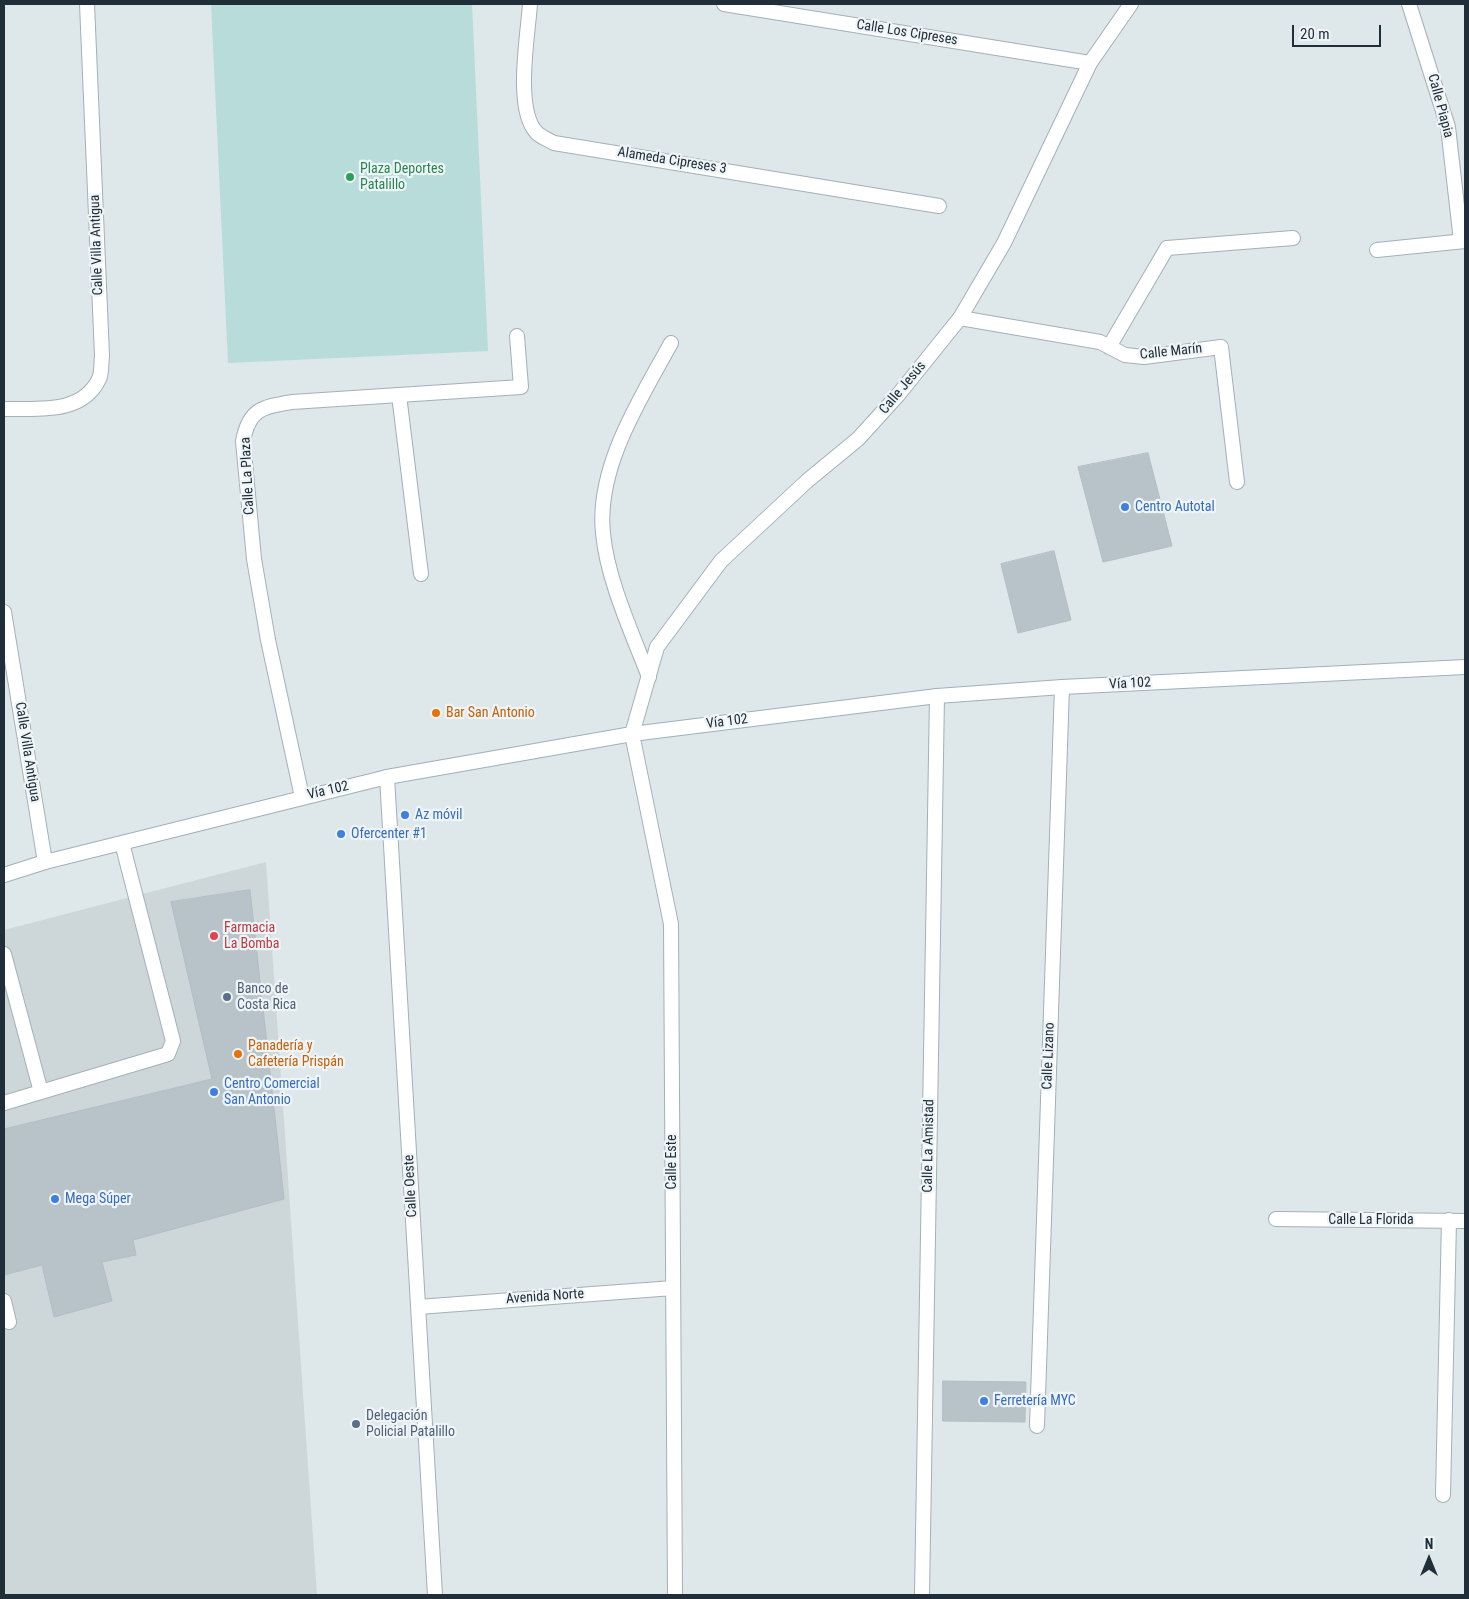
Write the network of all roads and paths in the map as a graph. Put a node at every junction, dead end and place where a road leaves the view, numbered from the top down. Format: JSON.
{"nodes":[{"id":1,"x":87,"y":4,"type":"edge"},
{"id":2,"x":530,"y":4,"type":"edge"},
{"id":3,"x":724,"y":4,"type":"edge"},
{"id":4,"x":1132,"y":4,"type":"edge"},
{"id":5,"x":1409,"y":4,"type":"edge"},
{"id":6,"x":1090,"y":63,"type":"junction"},
{"id":7,"x":939,"y":206,"type":"dead end"},
{"id":8,"x":1293,"y":238,"type":"dead end"},
{"id":9,"x":1463,"y":241,"type":"edge"},
{"id":10,"x":1377,"y":250,"type":"dead end"},
{"id":11,"x":960,"y":318,"type":"junction"},
{"id":12,"x":517,"y":336,"type":"dead end"},
{"id":13,"x":672,"y":343,"type":"dead end"},
{"id":14,"x":1109,"y":346,"type":"junction"},
{"id":15,"x":399,"y":395,"type":"junction"},
{"id":16,"x":4,"y":409,"type":"edge"},
{"id":17,"x":1236,"y":482,"type":"dead end"},
{"id":18,"x":421,"y":574,"type":"dead end"},
{"id":19,"x":4,"y":612,"type":"edge"},
{"id":20,"x":1465,"y":668,"type":"edge"},
{"id":21,"x":649,"y":677,"type":"junction"},
{"id":22,"x":1062,"y":687,"type":"junction"},
{"id":23,"x":937,"y":696,"type":"junction"},
{"id":24,"x":632,"y":734,"type":"junction"},
{"id":25,"x":387,"y":777,"type":"junction"},
{"id":26,"x":302,"y":797,"type":"junction"},
{"id":27,"x":122,"y":842,"type":"junction"},
{"id":28,"x":45,"y":862,"type":"junction"},
{"id":29,"x":4,"y":875,"type":"edge"},
{"id":30,"x":4,"y":954,"type":"edge"},
{"id":31,"x":41,"y":1092,"type":"junction"},
{"id":32,"x":4,"y":1103,"type":"edge"},
{"id":33,"x":1276,"y":1220,"type":"dead end"},
{"id":34,"x":1449,"y":1220,"type":"junction"},
{"id":35,"x":1465,"y":1220,"type":"edge"},
{"id":36,"x":673,"y":1288,"type":"junction"},
{"id":37,"x":4,"y":1301,"type":"edge"},
{"id":38,"x":418,"y":1307,"type":"junction"},
{"id":39,"x":9,"y":1322,"type":"dead end"},
{"id":40,"x":1037,"y":1426,"type":"dead end"},
{"id":41,"x":1443,"y":1495,"type":"dead end"},
{"id":42,"x":435,"y":1595,"type":"edge"},
{"id":43,"x":675,"y":1595,"type":"edge"},
{"id":44,"x":922,"y":1595,"type":"edge"}],
"edges":[{"from":1,"to":16,"type":"street","name":"Calle Villa Antigua"},
{"from":2,"to":7,"type":"street","name":"Alameda Cipreses 3"},
{"from":3,"to":6,"type":"street","name":"Calle Los Cipreses"},
{"from":4,"to":6,"type":"street","name":"Calle Jesús"},
{"from":5,"to":9,"type":"street","name":"Calle Piapia"},
{"from":6,"to":11,"type":"street","name":"Calle Jesús"},
{"from":8,"to":14,"type":"street"},
{"from":9,"to":10,"type":"street"},
{"from":11,"to":14,"type":"street","name":"Calle Marín"},
{"from":11,"to":21,"type":"street","name":"Calle Jesús"},
{"from":12,"to":15,"type":"street","name":"Calle La Plaza"},
{"from":13,"to":21,"type":"street"},
{"from":14,"to":17,"type":"street","name":"Calle Marín"},
{"from":15,"to":18,"type":"street"},
{"from":15,"to":26,"type":"street","name":"Calle La Plaza"},
{"from":19,"to":28,"type":"street","name":"Calle Villa Antigua"},
{"from":20,"to":22,"type":"street","name":"Vía 102"},
{"from":21,"to":24,"type":"street","name":"Calle Jesús"},
{"from":22,"to":23,"type":"street","name":"Vía 102"},
{"from":22,"to":40,"type":"street","name":"Calle Lizano"},
{"from":23,"to":24,"type":"street","name":"Vía 102"},
{"from":23,"to":44,"type":"street","name":"Calle La Amistad"},
{"from":24,"to":25,"type":"street","name":"Vía 102"},
{"from":24,"to":36,"type":"street","name":"Calle Este"},
{"from":25,"to":26,"type":"street","name":"Vía 102"},
{"from":25,"to":38,"type":"street","name":"Calle Oeste"},
{"from":26,"to":27,"type":"street","name":"Vía 102"},
{"from":27,"to":28,"type":"street","name":"Vía 102"},
{"from":27,"to":31,"type":"street"},
{"from":28,"to":29,"type":"street","name":"Vía 102"},
{"from":30,"to":31,"type":"street"},
{"from":31,"to":32,"type":"street"},
{"from":33,"to":34,"type":"street","name":"Calle La Florida"},
{"from":34,"to":35,"type":"street","name":"Calle La Florida"},
{"from":34,"to":41,"type":"street"},
{"from":36,"to":38,"type":"street","name":"Avenida Norte"},
{"from":36,"to":43,"type":"street","name":"Calle Este"},
{"from":37,"to":39,"type":"street"},
{"from":38,"to":42,"type":"street","name":"Calle Oeste"}]}
